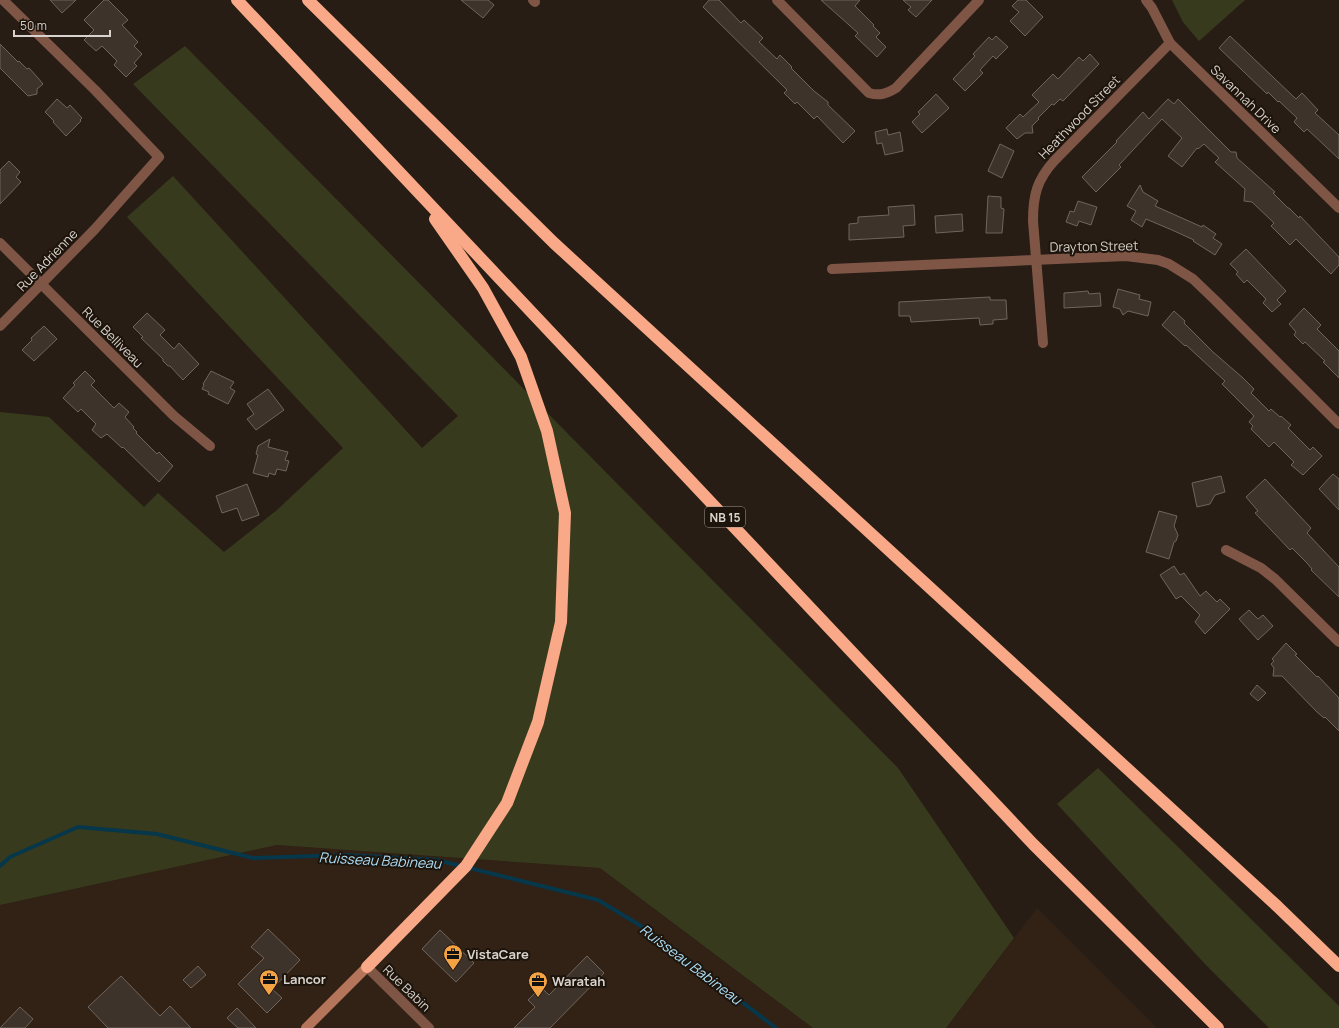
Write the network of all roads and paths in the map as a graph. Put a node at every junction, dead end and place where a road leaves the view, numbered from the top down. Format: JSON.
{"nodes":[{"id":1,"x":3,"y":0,"type":"edge"},
{"id":2,"x":237,"y":0,"type":"edge"},
{"id":3,"x":308,"y":0,"type":"edge"},
{"id":4,"x":776,"y":0,"type":"edge"},
{"id":5,"x":979,"y":0,"type":"edge"},
{"id":6,"x":1146,"y":0,"type":"edge"},
{"id":7,"x":1170,"y":43,"type":"junction"},
{"id":8,"x":413,"y":186,"type":"junction"},
{"id":9,"x":1339,"y":208,"type":"edge"},
{"id":10,"x":0,"y":243,"type":"edge"},
{"id":11,"x":1036,"y":260,"type":"junction"},
{"id":12,"x":832,"y":268,"type":"dead end"},
{"id":13,"x":42,"y":285,"type":"junction"},
{"id":14,"x":0,"y":326,"type":"edge"},
{"id":15,"x":1043,"y":343,"type":"dead end"},
{"id":16,"x":1339,"y":424,"type":"edge"},
{"id":17,"x":210,"y":446,"type":"dead end"},
{"id":18,"x":1226,"y":550,"type":"dead end"},
{"id":19,"x":1339,"y":642,"type":"edge"},
{"id":20,"x":1339,"y":966,"type":"edge"},
{"id":21,"x":367,"y":967,"type":"junction"},
{"id":22,"x":306,"y":1028,"type":"edge"},
{"id":23,"x":429,"y":1028,"type":"edge"},
{"id":24,"x":1218,"y":1028,"type":"edge"}],
"edges":[{"from":1,"to":13,"type":"street","name":"Rue Adrienne"},
{"from":2,"to":8,"type":"highway","number":"NB 15"},
{"from":3,"to":20,"type":"highway"},
{"from":4,"to":5,"type":"street"},
{"from":6,"to":7,"type":"street","name":"Savannah Drive"},
{"from":7,"to":9,"type":"street","name":"Savannah Drive"},
{"from":7,"to":11,"type":"street","name":"Heathwood Street"},
{"from":8,"to":21,"type":"highway"},
{"from":8,"to":24,"type":"highway","number":"NB 15"},
{"from":10,"to":13,"type":"street","name":"Rue Belliveau"},
{"from":11,"to":12,"type":"street","name":"Drayton Street"},
{"from":11,"to":15,"type":"street","name":"Heathwood Street"},
{"from":11,"to":16,"type":"street","name":"Drayton Street"},
{"from":13,"to":14,"type":"street","name":"Rue Adrienne"},
{"from":13,"to":17,"type":"street","name":"Rue Belliveau"},
{"from":18,"to":19,"type":"street"},
{"from":21,"to":22,"type":"main road"},
{"from":21,"to":23,"type":"street","name":"Rue Babin"}]}
